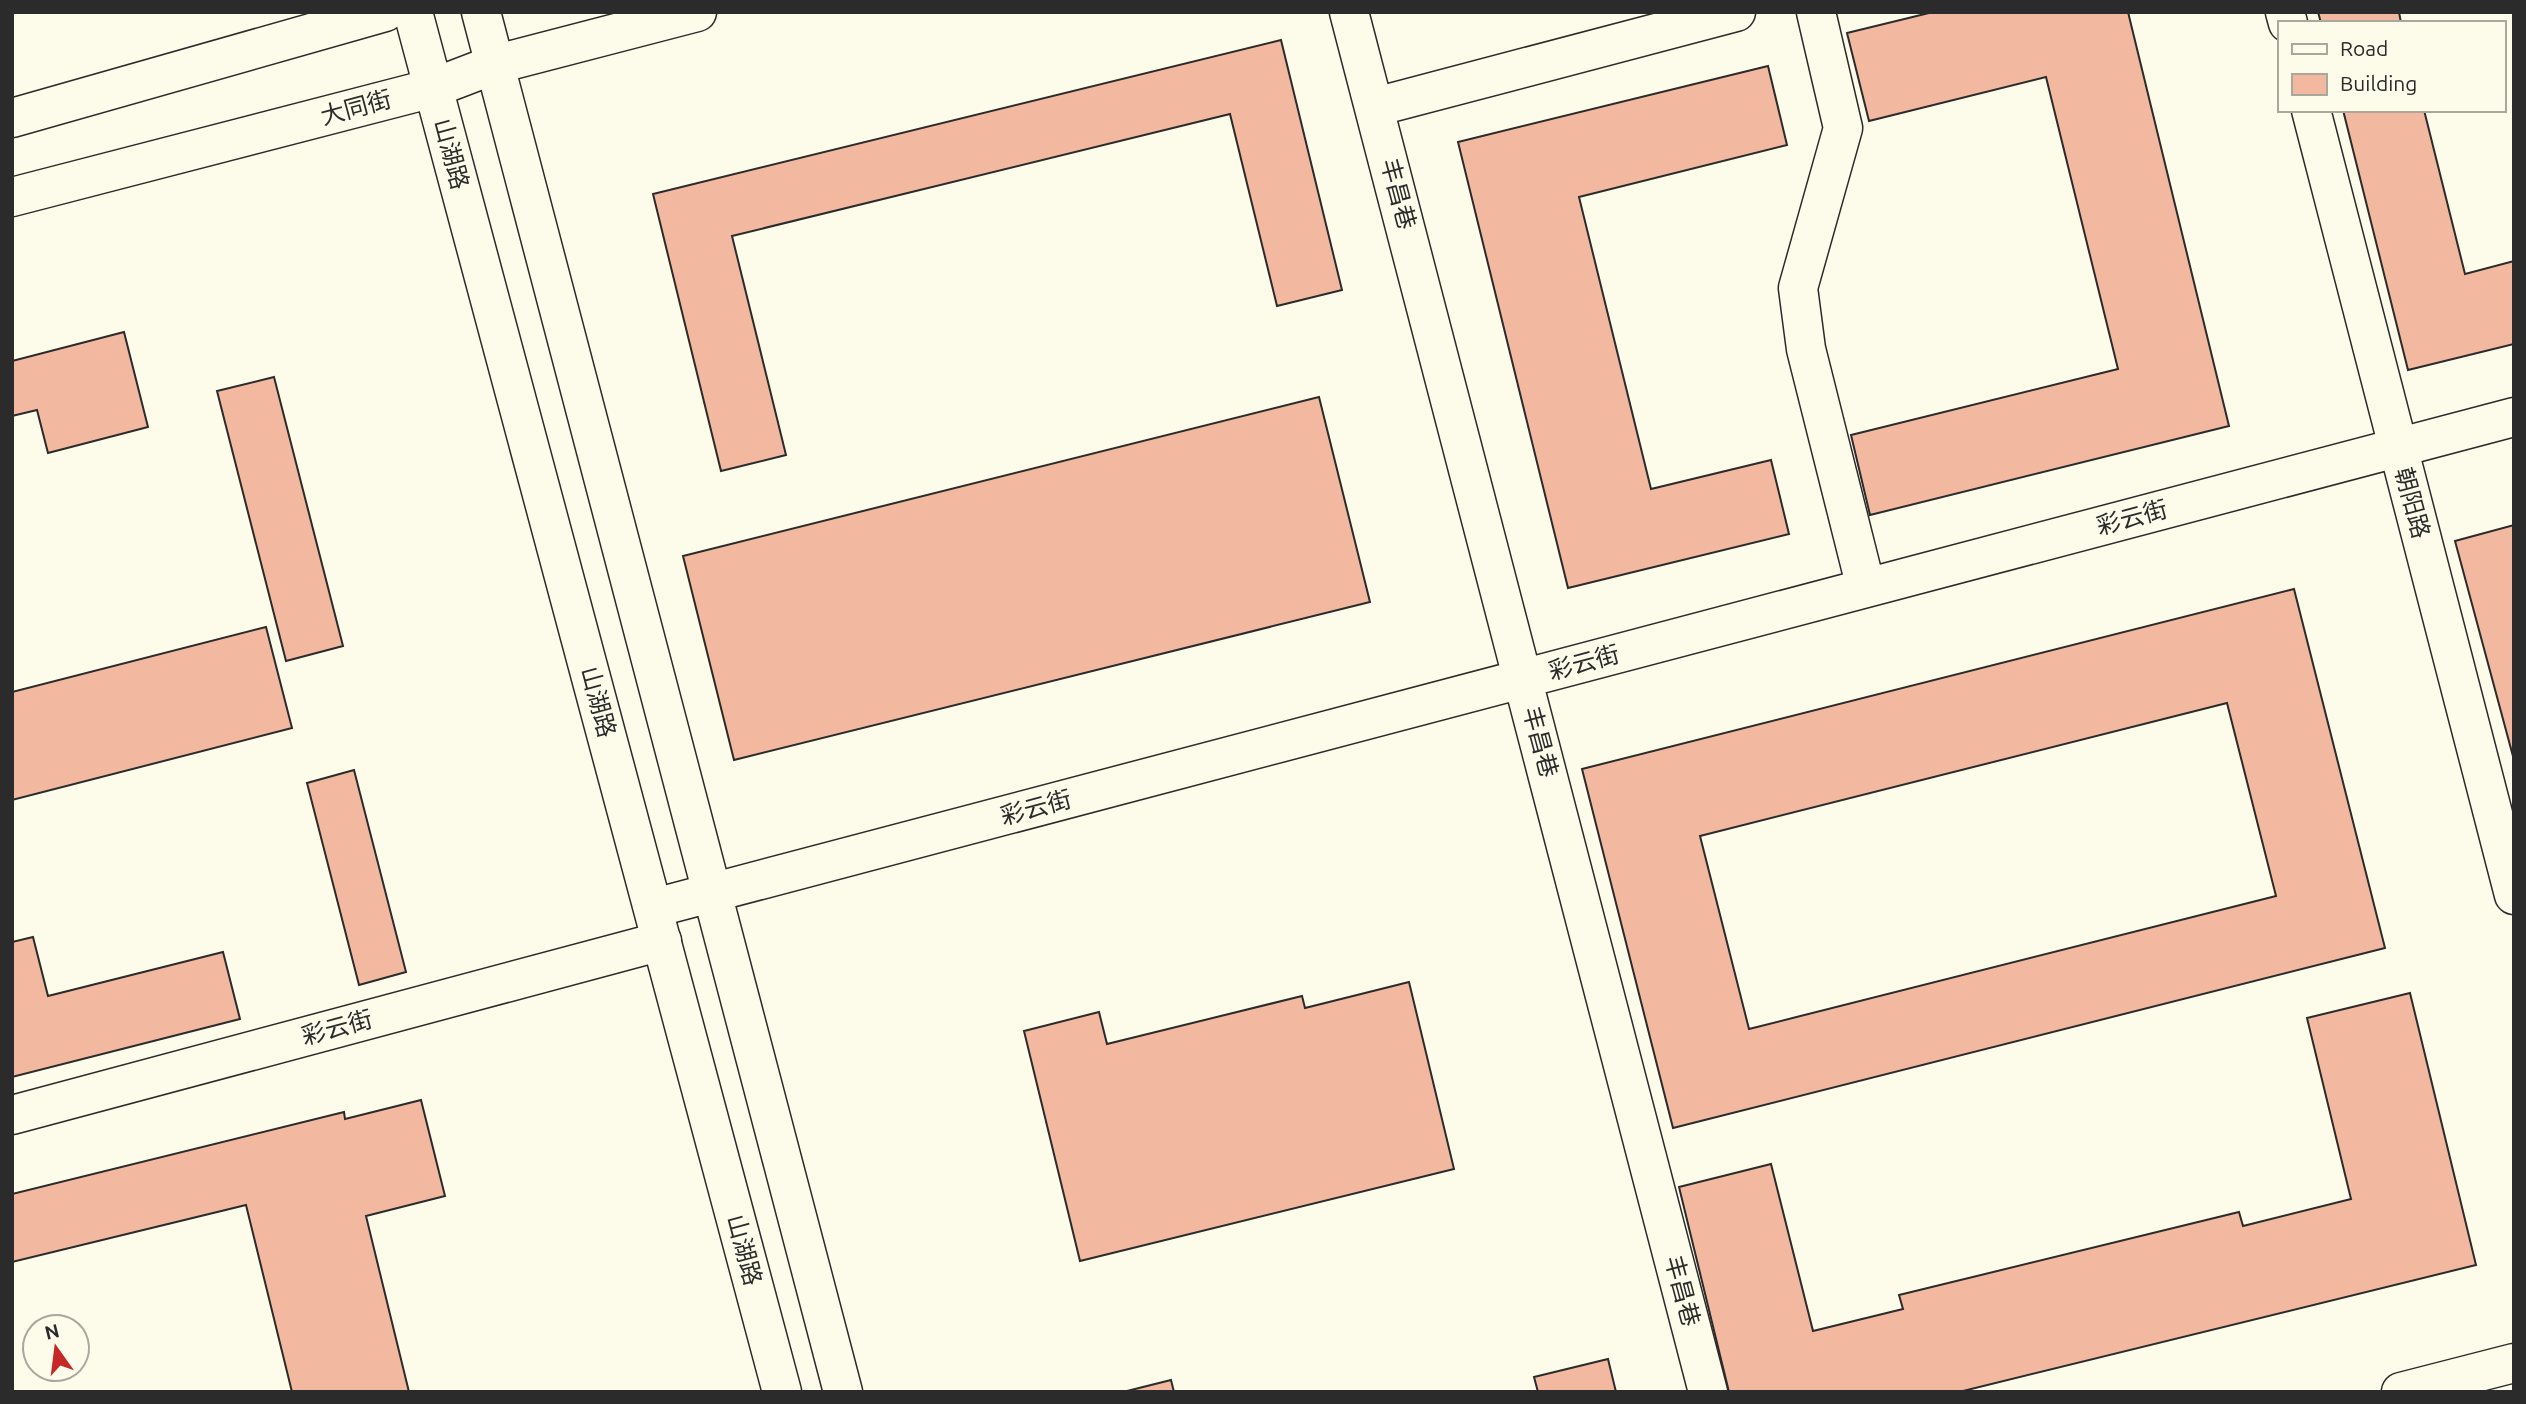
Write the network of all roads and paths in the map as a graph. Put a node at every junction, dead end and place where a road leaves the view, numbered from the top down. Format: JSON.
{"nodes":[{"id":1,"x":385,"y":12,"type":"edge"},
{"id":2,"x":413,"y":12,"type":"edge"},
{"id":3,"x":481,"y":12,"type":"edge"},
{"id":4,"x":697,"y":12,"type":"edge"},
{"id":5,"x":1349,"y":12,"type":"edge"},
{"id":6,"x":1736,"y":12,"type":"edge"},
{"id":7,"x":1816,"y":12,"type":"edge"},
{"id":8,"x":493,"y":65,"type":"junction"},
{"id":9,"x":433,"y":88,"type":"junction"},
{"id":10,"x":1375,"y":107,"type":"junction"},
{"id":11,"x":2312,"y":112,"type":"edge"},
{"id":12,"x":12,"y":118,"type":"edge"},
{"id":13,"x":12,"y":197,"type":"edge"},
{"id":14,"x":2514,"y":416,"type":"edge"},
{"id":15,"x":2398,"y":447,"type":"junction"},
{"id":16,"x":1866,"y":588,"type":"junction"},
{"id":17,"x":1524,"y":679,"type":"junction"},
{"id":18,"x":714,"y":893,"type":"junction"},
{"id":19,"x":2514,"y":895,"type":"edge"},
{"id":20,"x":658,"y":925,"type":"junction"},
{"id":21,"x":12,"y":1115,"type":"edge"},
{"id":22,"x":2514,"y":1363,"type":"edge"},
{"id":23,"x":782,"y":1392,"type":"edge"},
{"id":24,"x":843,"y":1392,"type":"edge"},
{"id":25,"x":1708,"y":1392,"type":"edge"},
{"id":26,"x":2401,"y":1392,"type":"edge"}],
"edges":[{"from":1,"to":12,"type":"street"},
{"from":2,"to":9,"type":"street","name":"山湖路"},
{"from":3,"to":8,"type":"street"},
{"from":4,"to":8,"type":"street","name":"大同街"},
{"from":5,"to":10,"type":"street","name":"丰昌巷"},
{"from":6,"to":10,"type":"street"},
{"from":7,"to":16,"type":"street"},
{"from":8,"to":9,"type":"street","name":"大同街"},
{"from":8,"to":18,"type":"street"},
{"from":9,"to":13,"type":"street","name":"大同街"},
{"from":9,"to":20,"type":"street","name":"山湖路"},
{"from":10,"to":17,"type":"street","name":"丰昌巷"},
{"from":11,"to":15,"type":"street","name":"朝阳路"},
{"from":14,"to":15,"type":"street","name":"彩云街"},
{"from":15,"to":16,"type":"street","name":"彩云街"},
{"from":15,"to":19,"type":"street","name":"朝阳路"},
{"from":16,"to":17,"type":"street","name":"彩云街"},
{"from":17,"to":18,"type":"street","name":"彩云街"},
{"from":17,"to":25,"type":"street","name":"丰昌巷"},
{"from":18,"to":20,"type":"street","name":"彩云街"},
{"from":18,"to":24,"type":"street"},
{"from":20,"to":21,"type":"street","name":"彩云街"},
{"from":20,"to":23,"type":"street","name":"山湖路"},
{"from":22,"to":26,"type":"street"}]}
